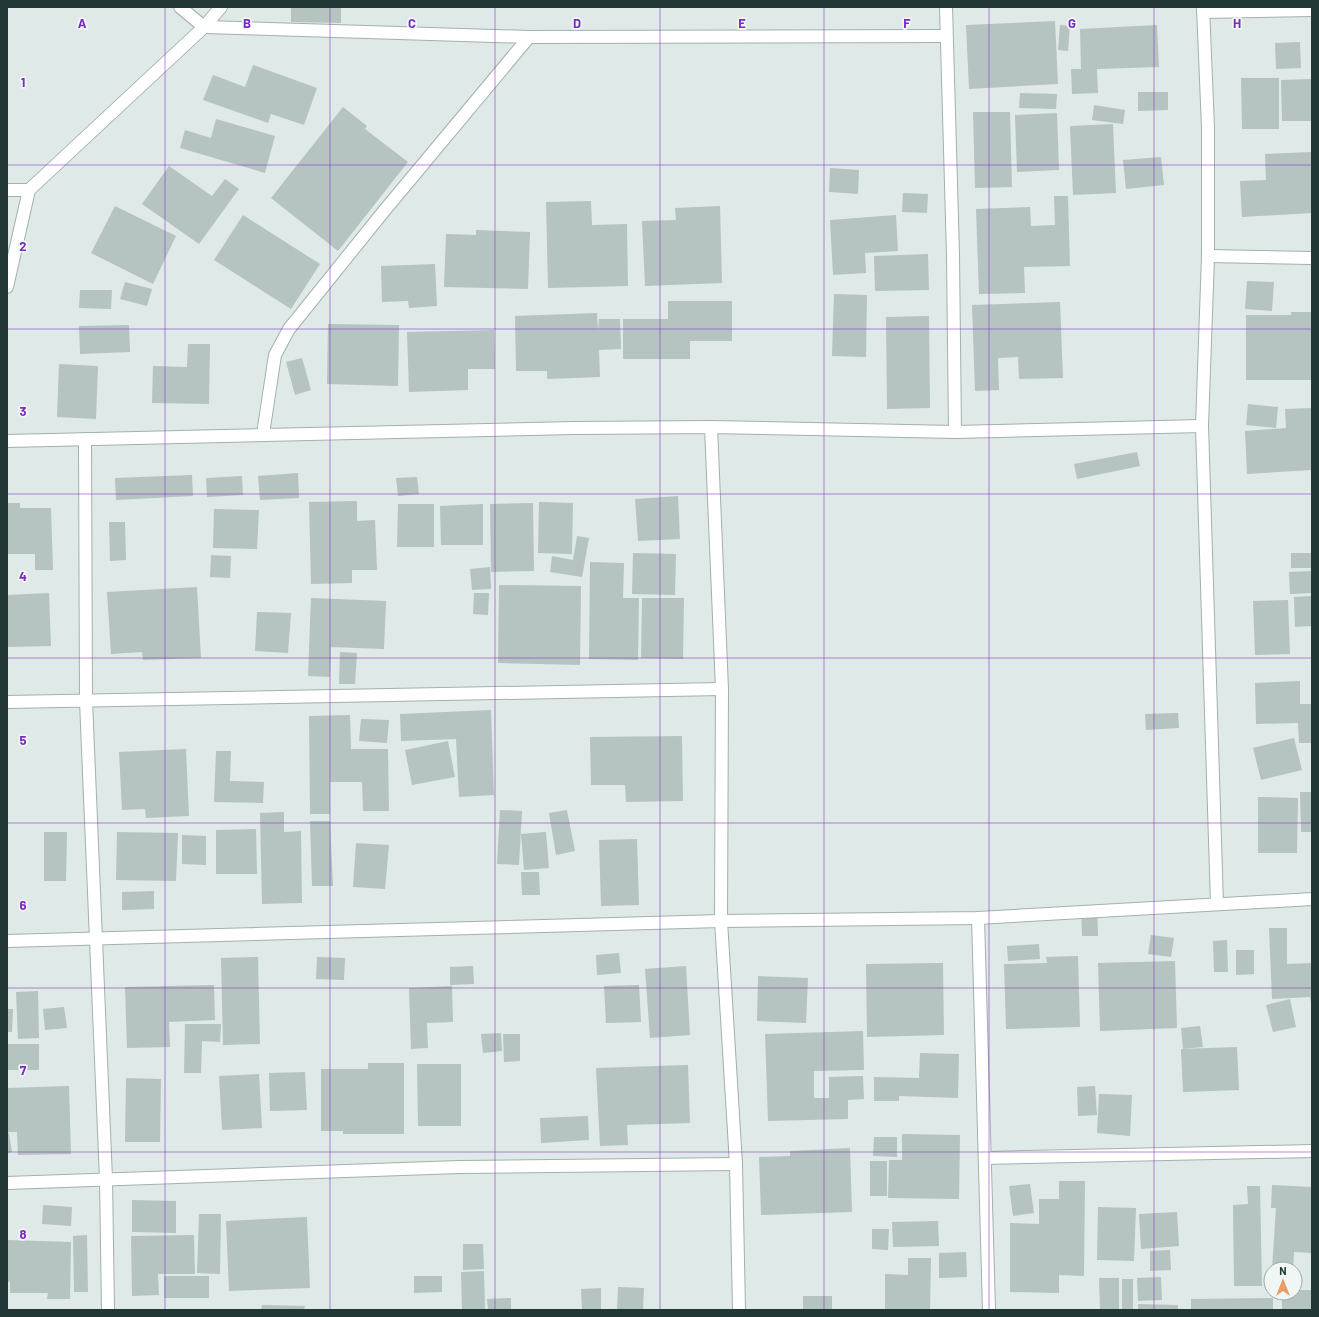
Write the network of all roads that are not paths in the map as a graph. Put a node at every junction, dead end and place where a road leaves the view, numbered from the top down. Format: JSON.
{"nodes":[{"id":1,"x":180,"y":7,"type":"edge"},
{"id":2,"x":221,"y":7,"type":"edge"},
{"id":3,"x":946,"y":7,"type":"edge"},
{"id":4,"x":1203,"y":9,"type":"edge"},
{"id":5,"x":1312,"y":10,"type":"edge"},
{"id":6,"x":204,"y":27,"type":"junction"},
{"id":7,"x":946,"y":36,"type":"junction"},
{"id":8,"x":528,"y":37,"type":"junction"},
{"id":9,"x":7,"y":190,"type":"edge"},
{"id":10,"x":29,"y":190,"type":"junction"},
{"id":11,"x":1208,"y":256,"type":"junction"},
{"id":12,"x":1312,"y":258,"type":"edge"},
{"id":13,"x":7,"y":287,"type":"edge"},
{"id":14,"x":1202,"y":426,"type":"junction"},
{"id":15,"x":710,"y":427,"type":"junction"},
{"id":16,"x":955,"y":432,"type":"junction"},
{"id":17,"x":263,"y":434,"type":"junction"},
{"id":18,"x":85,"y":439,"type":"junction"},
{"id":19,"x":7,"y":441,"type":"edge"},
{"id":20,"x":722,"y":689,"type":"junction"},
{"id":21,"x":7,"y":702,"type":"edge"},
{"id":22,"x":86,"y":702,"type":"junction"},
{"id":23,"x":1312,"y":899,"type":"edge"},
{"id":24,"x":1217,"y":904,"type":"junction"},
{"id":25,"x":978,"y":918,"type":"junction"},
{"id":26,"x":721,"y":921,"type":"junction"},
{"id":27,"x":97,"y":940,"type":"junction"},
{"id":28,"x":7,"y":941,"type":"edge"},
{"id":29,"x":1312,"y":1151,"type":"edge"},
{"id":30,"x":985,"y":1158,"type":"junction"},
{"id":31,"x":736,"y":1164,"type":"junction"},
{"id":32,"x":106,"y":1179,"type":"junction"},
{"id":33,"x":7,"y":1183,"type":"edge"},
{"id":34,"x":108,"y":1310,"type":"edge"},
{"id":35,"x":739,"y":1310,"type":"edge"},
{"id":36,"x":989,"y":1310,"type":"edge"}],
"edges":[{"from":1,"to":6,"type":"street"},
{"from":2,"to":6,"type":"street"},
{"from":3,"to":7,"type":"street"},
{"from":4,"to":5,"type":"street"},
{"from":4,"to":11,"type":"street"},
{"from":6,"to":8,"type":"street"},
{"from":6,"to":10,"type":"street"},
{"from":7,"to":8,"type":"street"},
{"from":7,"to":16,"type":"street"},
{"from":8,"to":17,"type":"street"},
{"from":9,"to":10,"type":"street"},
{"from":10,"to":13,"type":"street"},
{"from":11,"to":12,"type":"street"},
{"from":11,"to":14,"type":"street"},
{"from":14,"to":16,"type":"street"},
{"from":14,"to":24,"type":"street"},
{"from":15,"to":16,"type":"street"},
{"from":15,"to":17,"type":"street"},
{"from":15,"to":20,"type":"street"},
{"from":17,"to":18,"type":"street"},
{"from":18,"to":19,"type":"street"},
{"from":18,"to":22,"type":"street"},
{"from":20,"to":22,"type":"street"},
{"from":20,"to":26,"type":"street"},
{"from":21,"to":22,"type":"street"},
{"from":22,"to":27,"type":"street"},
{"from":23,"to":24,"type":"street"},
{"from":24,"to":25,"type":"street"},
{"from":25,"to":26,"type":"street"},
{"from":25,"to":30,"type":"street"},
{"from":26,"to":27,"type":"street"},
{"from":26,"to":31,"type":"street"},
{"from":27,"to":28,"type":"street"},
{"from":27,"to":32,"type":"street"},
{"from":29,"to":30,"type":"street"},
{"from":30,"to":36,"type":"street"},
{"from":31,"to":32,"type":"street"},
{"from":31,"to":35,"type":"street"},
{"from":32,"to":33,"type":"street"},
{"from":32,"to":34,"type":"street"}]}
